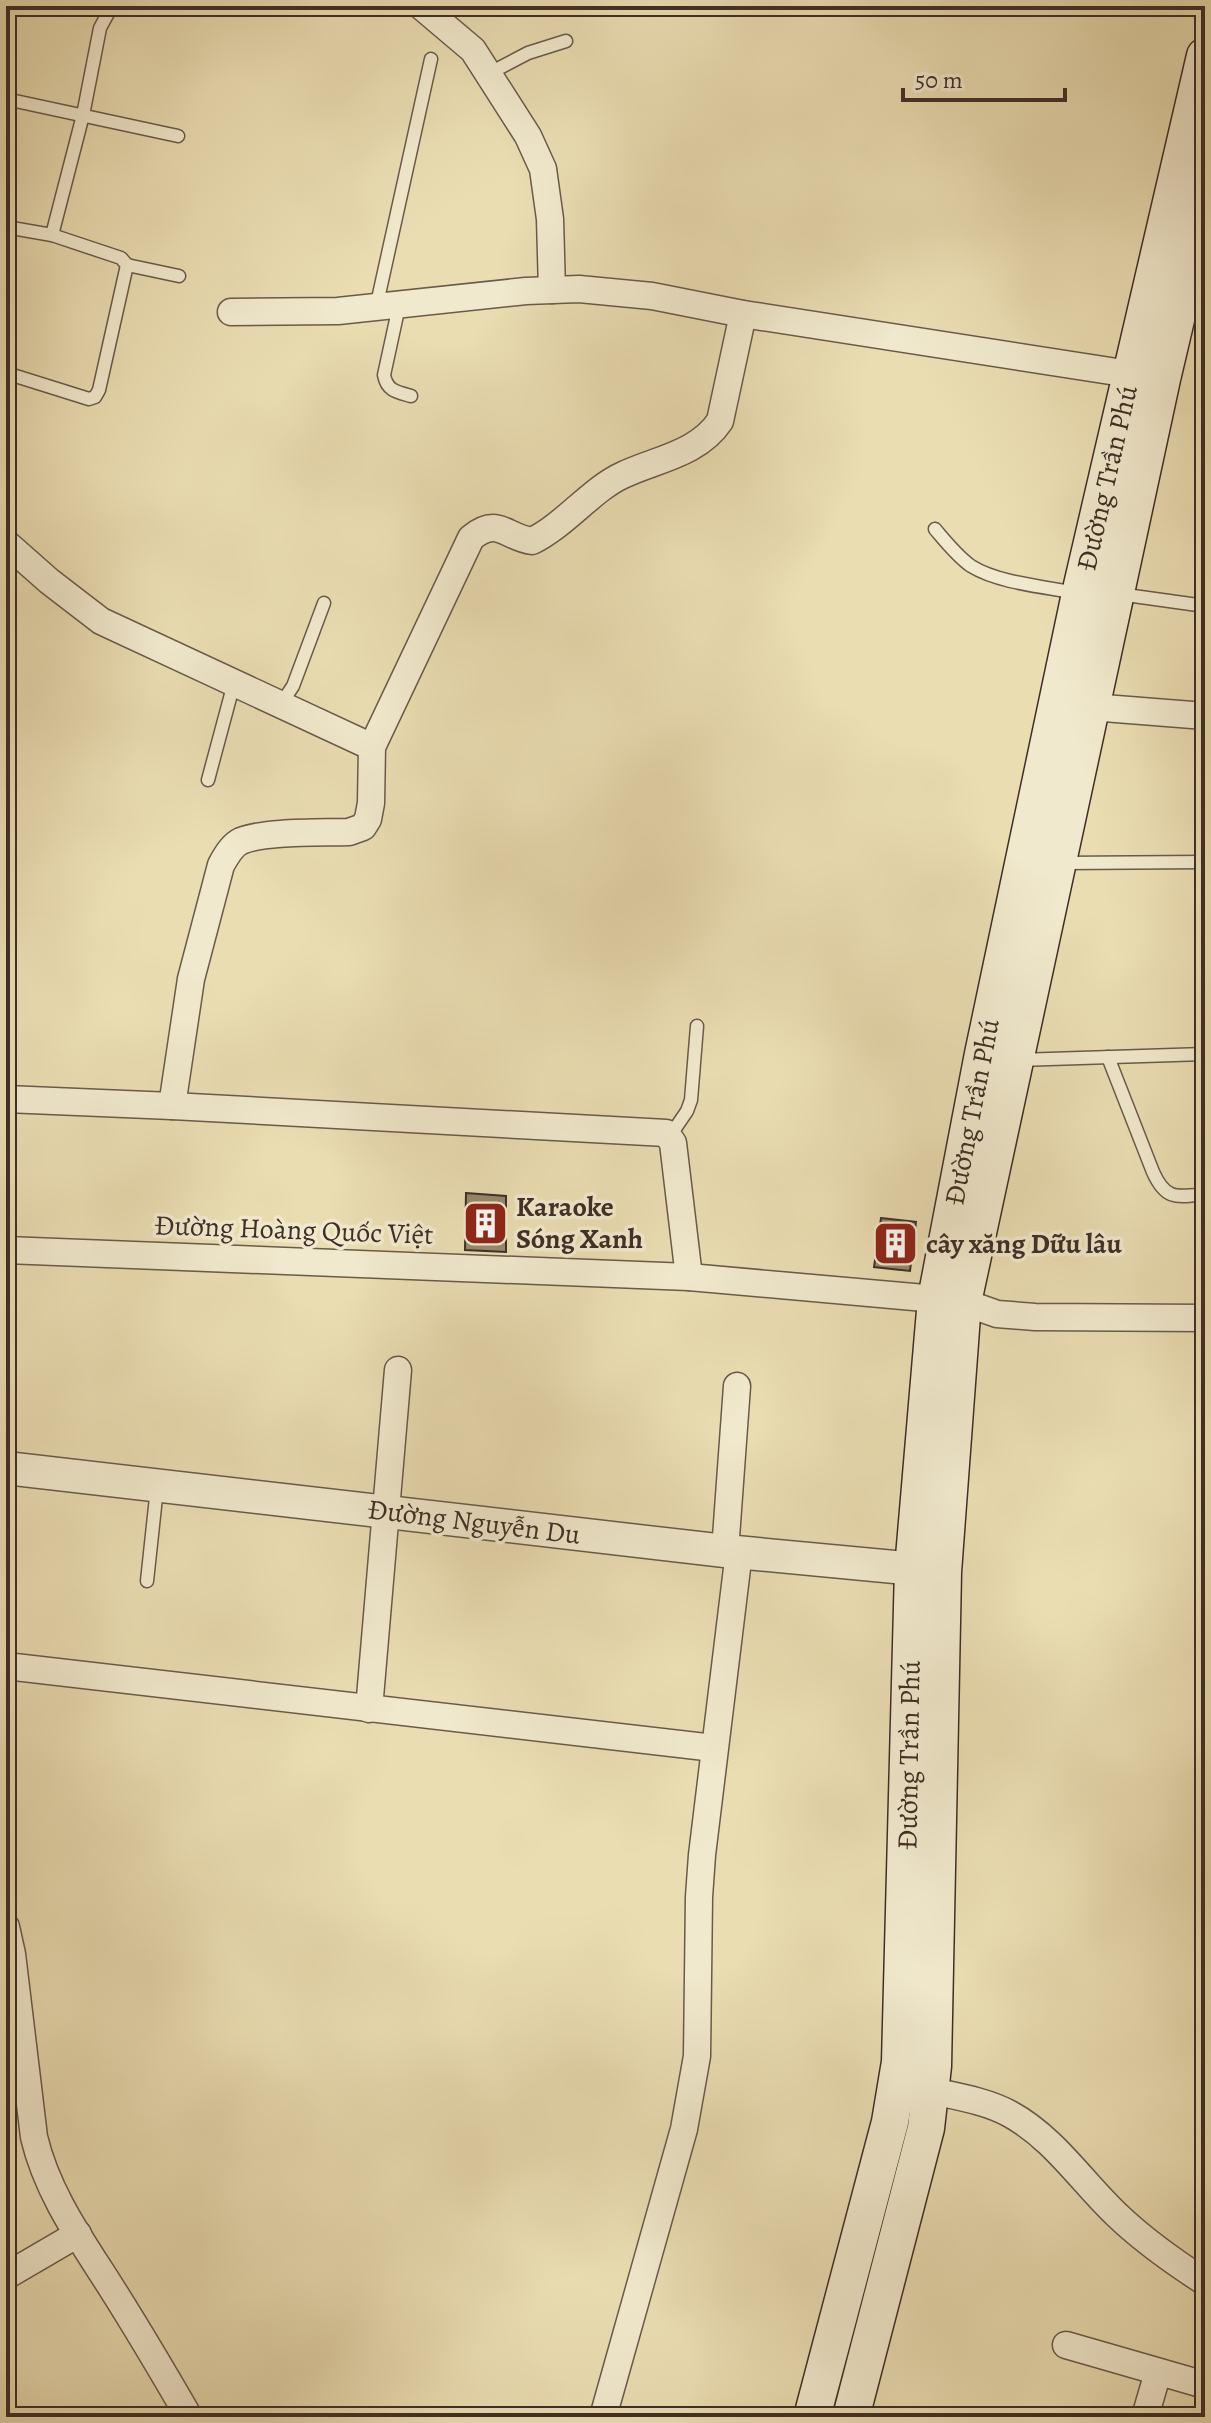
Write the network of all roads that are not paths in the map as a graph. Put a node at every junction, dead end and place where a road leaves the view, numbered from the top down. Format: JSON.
{"nodes":[{"id":1,"x":112,"y":6,"type":"edge"},
{"id":2,"x":421,"y":6,"type":"edge"},
{"id":3,"x":566,"y":41,"type":"dead end"},
{"id":4,"x":1205,"y":56,"type":"edge"},
{"id":5,"x":431,"y":59,"type":"dead end"},
{"id":6,"x":488,"y":74,"type":"junction"},
{"id":7,"x":6,"y":99,"type":"edge"},
{"id":8,"x":83,"y":115,"type":"junction"},
{"id":9,"x":178,"y":136,"type":"dead end"},
{"id":10,"x":1203,"y":214,"type":"edge"},
{"id":11,"x":6,"y":227,"type":"edge"},
{"id":12,"x":52,"y":235,"type":"junction"},
{"id":13,"x":127,"y":265,"type":"junction"},
{"id":14,"x":179,"y":276,"type":"dead end"},
{"id":15,"x":552,"y":290,"type":"junction"},
{"id":16,"x":388,"y":307,"type":"junction"},
{"id":17,"x":231,"y":312,"type":"dead end"},
{"id":18,"x":743,"y":314,"type":"junction"},
{"id":19,"x":6,"y":373,"type":"edge"},
{"id":20,"x":1147,"y":376,"type":"junction"},
{"id":21,"x":411,"y":396,"type":"dead end"},
{"id":22,"x":935,"y":529,"type":"dead end"},
{"id":23,"x":6,"y":543,"type":"edge"},
{"id":24,"x":1116,"y":593,"type":"junction"},
{"id":25,"x":1080,"y":594,"type":"junction"},
{"id":26,"x":324,"y":603,"type":"dead end"},
{"id":27,"x":1205,"y":606,"type":"edge"},
{"id":28,"x":234,"y":683,"type":"junction"},
{"id":29,"x":281,"y":704,"type":"junction"},
{"id":30,"x":1091,"y":707,"type":"junction"},
{"id":31,"x":1205,"y":716,"type":"edge"},
{"id":32,"x":372,"y":747,"type":"junction"},
{"id":33,"x":208,"y":780,"type":"dead end"},
{"id":34,"x":1205,"y":862,"type":"edge"},
{"id":35,"x":1059,"y":863,"type":"junction"},
{"id":36,"x":697,"y":1026,"type":"dead end"},
{"id":37,"x":1205,"y":1054,"type":"edge"},
{"id":38,"x":1108,"y":1057,"type":"junction"},
{"id":39,"x":1015,"y":1060,"type":"junction"},
{"id":40,"x":6,"y":1099,"type":"edge"},
{"id":41,"x":172,"y":1106,"type":"junction"},
{"id":42,"x":670,"y":1136,"type":"junction"},
{"id":43,"x":1205,"y":1194,"type":"edge"},
{"id":44,"x":6,"y":1250,"type":"edge"},
{"id":45,"x":689,"y":1277,"type":"junction"},
{"id":46,"x":949,"y":1300,"type":"junction"},
{"id":47,"x":1205,"y":1318,"type":"edge"},
{"id":48,"x":398,"y":1370,"type":"dead end"},
{"id":49,"x":737,"y":1386,"type":"dead end"},
{"id":50,"x":6,"y":1468,"type":"edge"},
{"id":51,"x":157,"y":1485,"type":"junction"},
{"id":52,"x":385,"y":1512,"type":"junction"},
{"id":53,"x":732,"y":1552,"type":"junction"},
{"id":54,"x":928,"y":1570,"type":"junction"},
{"id":55,"x":147,"y":1581,"type":"dead end"},
{"id":56,"x":6,"y":1666,"type":"edge"},
{"id":57,"x":369,"y":1709,"type":"junction"},
{"id":58,"x":714,"y":1748,"type":"junction"},
{"id":59,"x":6,"y":1927,"type":"edge"},
{"id":60,"x":914,"y":2086,"type":"junction"},
{"id":61,"x":19,"y":2120,"type":"edge"},
{"id":62,"x":78,"y":2234,"type":"junction"},
{"id":63,"x":6,"y":2276,"type":"edge"},
{"id":64,"x":1205,"y":2282,"type":"edge"},
{"id":65,"x":1066,"y":2345,"type":"dead end"},
{"id":66,"x":1158,"y":2372,"type":"junction"},
{"id":67,"x":1205,"y":2385,"type":"edge"},
{"id":68,"x":189,"y":2417,"type":"edge"},
{"id":69,"x":603,"y":2417,"type":"edge"},
{"id":70,"x":812,"y":2417,"type":"edge"},
{"id":71,"x":851,"y":2417,"type":"edge"},
{"id":72,"x":1145,"y":2417,"type":"edge"}],
"edges":[{"from":1,"to":8,"type":"lane"},
{"from":2,"to":6,"type":"street"},
{"from":3,"to":6,"type":"lane"},
{"from":4,"to":20,"type":"main road","name":"Đường Trần Phú"},
{"from":5,"to":16,"type":"lane"},
{"from":6,"to":15,"type":"street"},
{"from":7,"to":8,"type":"lane"},
{"from":8,"to":9,"type":"lane"},
{"from":8,"to":12,"type":"lane"},
{"from":10,"to":20,"type":"main road","name":"Đường Trần Phú"},
{"from":11,"to":12,"type":"lane"},
{"from":12,"to":13,"type":"lane"},
{"from":13,"to":14,"type":"lane"},
{"from":13,"to":19,"type":"lane"},
{"from":15,"to":16,"type":"street"},
{"from":15,"to":18,"type":"street"},
{"from":16,"to":17,"type":"street"},
{"from":16,"to":21,"type":"lane"},
{"from":18,"to":20,"type":"street"},
{"from":18,"to":32,"type":"street"},
{"from":20,"to":24,"type":"main road","name":"Đường Trần Phú"},
{"from":20,"to":25,"type":"main road","name":"Đường Trần Phú"},
{"from":22,"to":25,"type":"lane"},
{"from":23,"to":28,"type":"street"},
{"from":24,"to":27,"type":"lane"},
{"from":24,"to":30,"type":"main road","name":"Đường Trần Phú"},
{"from":25,"to":46,"type":"main road","name":"Đường Trần Phú"},
{"from":26,"to":29,"type":"lane"},
{"from":28,"to":29,"type":"street"},
{"from":28,"to":33,"type":"lane"},
{"from":29,"to":32,"type":"street"},
{"from":30,"to":31,"type":"street"},
{"from":30,"to":35,"type":"main road","name":"Đường Trần Phú"},
{"from":32,"to":41,"type":"street"},
{"from":34,"to":35,"type":"lane"},
{"from":35,"to":39,"type":"main road","name":"Đường Trần Phú"},
{"from":36,"to":42,"type":"lane"},
{"from":37,"to":38,"type":"lane"},
{"from":38,"to":39,"type":"lane"},
{"from":38,"to":43,"type":"lane"},
{"from":39,"to":46,"type":"main road","name":"Đường Trần Phú"},
{"from":40,"to":41,"type":"street"},
{"from":41,"to":42,"type":"street"},
{"from":42,"to":45,"type":"street"},
{"from":44,"to":45,"type":"street","name":"Đường Hoàng Quốc Việt"},
{"from":45,"to":46,"type":"street","name":"Đường Hoàng Quốc Việt"},
{"from":46,"to":47,"type":"street","name":"Đường Hoàng Quốc Việt"},
{"from":46,"to":54,"type":"main road","name":"Đường Trần Phú"},
{"from":48,"to":52,"type":"street"},
{"from":49,"to":53,"type":"street"},
{"from":50,"to":51,"type":"street","name":"Đường Nguyễn Du"},
{"from":51,"to":52,"type":"street","name":"Đường Nguyễn Du"},
{"from":51,"to":55,"type":"lane"},
{"from":52,"to":53,"type":"street","name":"Đường Nguyễn Du"},
{"from":52,"to":57,"type":"street"},
{"from":53,"to":54,"type":"street","name":"Đường Nguyễn Du"},
{"from":53,"to":58,"type":"street"},
{"from":54,"to":60,"type":"main road","name":"Đường Trần Phú"},
{"from":56,"to":57,"type":"street"},
{"from":57,"to":58,"type":"street"},
{"from":58,"to":69,"type":"street"},
{"from":59,"to":61,"type":"street"},
{"from":60,"to":64,"type":"street"},
{"from":60,"to":70,"type":"main road","name":"Đường Trần Phú"},
{"from":60,"to":71,"type":"main road","name":"Đường Trần Phú"},
{"from":61,"to":62,"type":"street"},
{"from":62,"to":63,"type":"street"},
{"from":62,"to":68,"type":"street"},
{"from":65,"to":66,"type":"street"},
{"from":66,"to":67,"type":"street"},
{"from":66,"to":72,"type":"street"}]}
